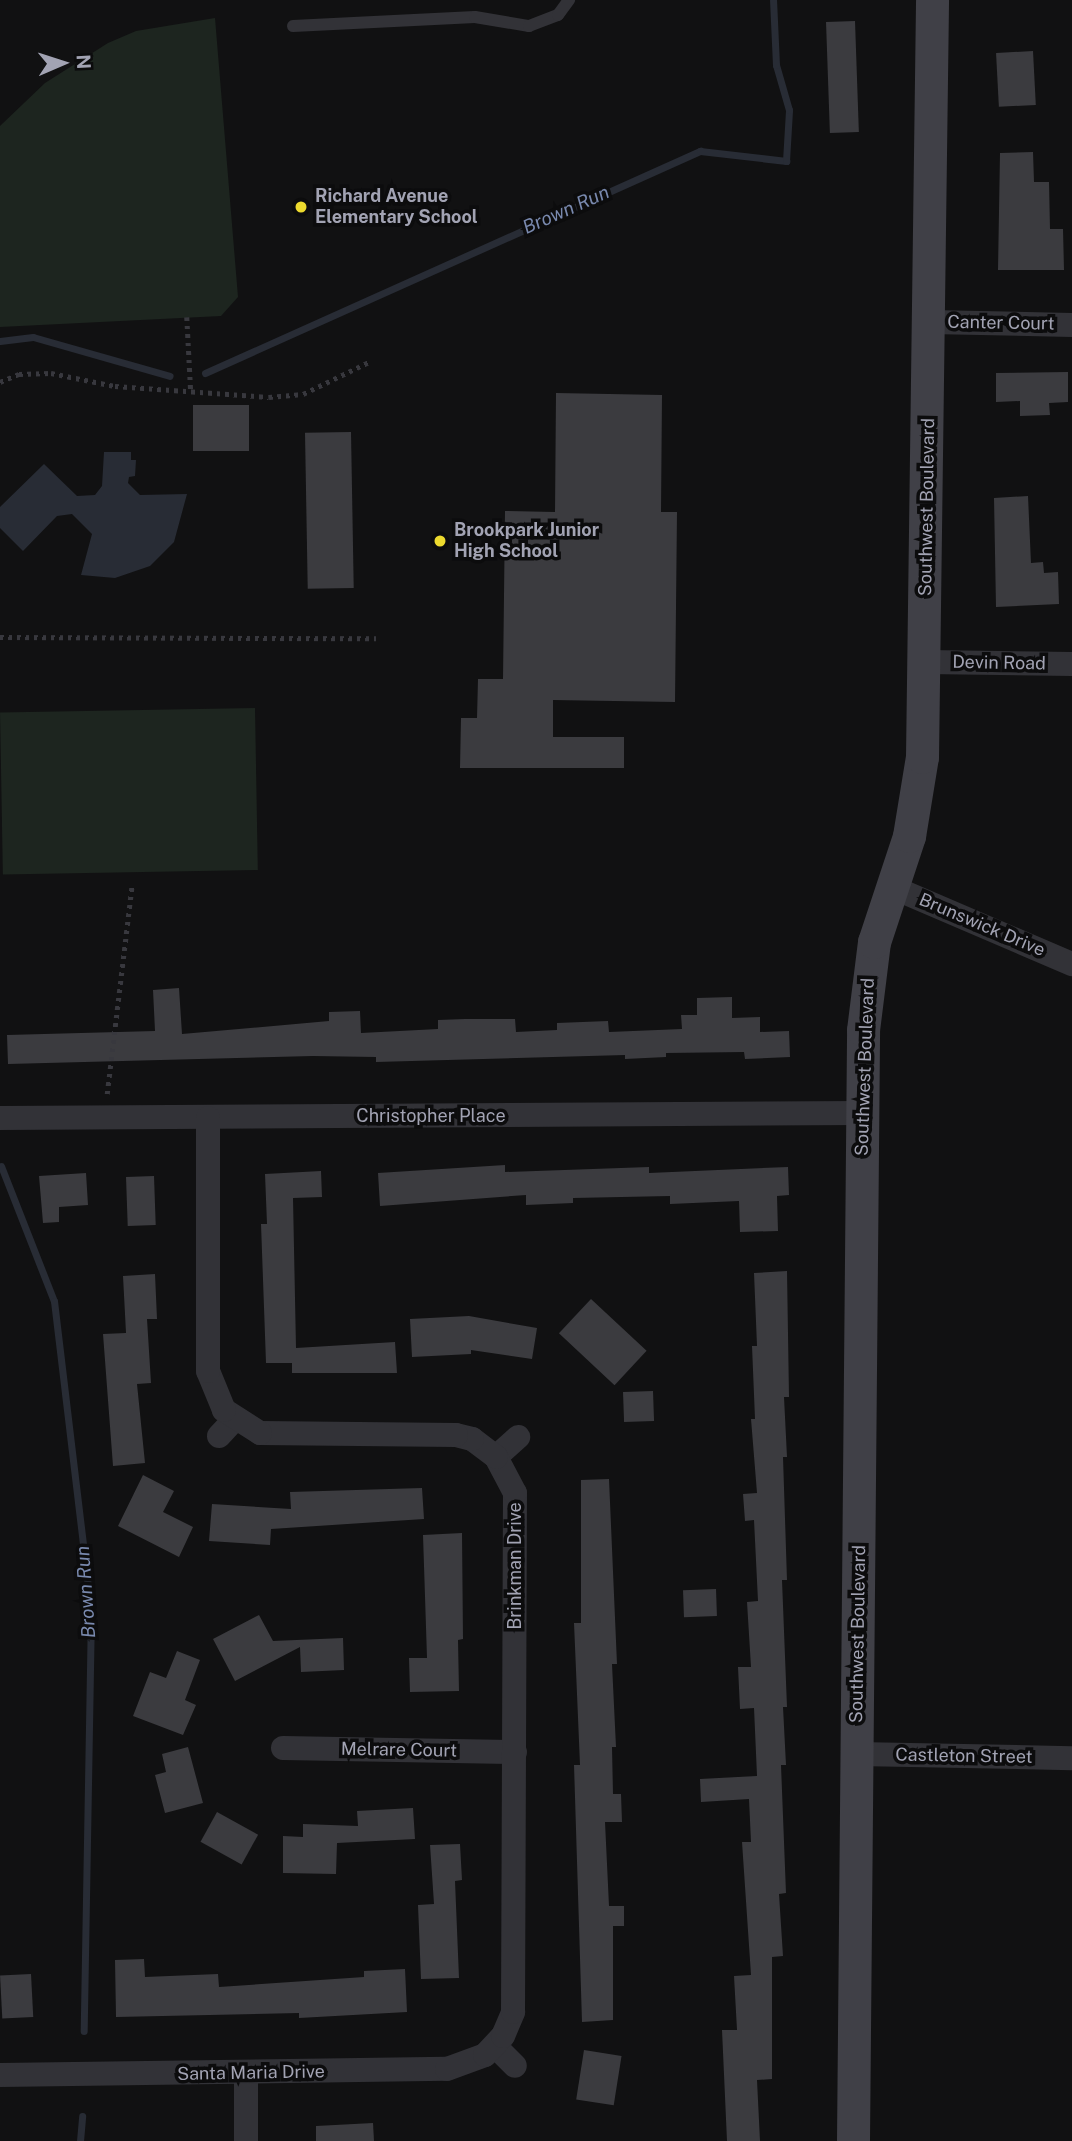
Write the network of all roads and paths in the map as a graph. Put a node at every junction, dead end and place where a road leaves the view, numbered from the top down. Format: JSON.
{"nodes":[{"id":1,"x":569,"y":0,"type":"edge"},
{"id":2,"x":932,"y":0,"type":"edge"},
{"id":3,"x":293,"y":26,"type":"dead end"},
{"id":4,"x":187,"y":317,"type":"dead end"},
{"id":5,"x":930,"y":322,"type":"junction"},
{"id":6,"x":1072,"y":325,"type":"edge"},
{"id":7,"x":371,"y":361,"type":"dead end"},
{"id":8,"x":0,"y":382,"type":"edge"},
{"id":9,"x":191,"y":393,"type":"junction"},
{"id":10,"x":0,"y":637,"type":"edge"},
{"id":11,"x":376,"y":638,"type":"dead end"},
{"id":12,"x":926,"y":662,"type":"junction"},
{"id":13,"x":1072,"y":664,"type":"edge"},
{"id":14,"x":132,"y":885,"type":"dead end"},
{"id":15,"x":892,"y":887,"type":"junction"},
{"id":16,"x":1072,"y":964,"type":"edge"},
{"id":17,"x":107,"y":1094,"type":"dead end"},
{"id":18,"x":862,"y":1113,"type":"junction"},
{"id":19,"x":0,"y":1118,"type":"edge"},
{"id":20,"x":208,"y":1118,"type":"junction"},
{"id":21,"x":518,"y":1437,"type":"dead end"},
{"id":22,"x":496,"y":1457,"type":"junction"},
{"id":23,"x":283,"y":1748,"type":"dead end"},
{"id":24,"x":515,"y":1752,"type":"junction"},
{"id":25,"x":857,"y":1754,"type":"junction"},
{"id":26,"x":1072,"y":1758,"type":"edge"},
{"id":27,"x":495,"y":2046,"type":"junction"},
{"id":28,"x":515,"y":2066,"type":"dead end"},
{"id":29,"x":246,"y":2073,"type":"junction"},
{"id":30,"x":0,"y":2075,"type":"edge"},
{"id":31,"x":246,"y":2141,"type":"edge"},
{"id":32,"x":853,"y":2141,"type":"edge"}],
"edges":[{"from":1,"to":3,"type":"lane"},
{"from":2,"to":5,"type":"street","name":"Southwest Boulevard"},
{"from":4,"to":9,"type":"path"},
{"from":5,"to":6,"type":"street","name":"Canter Court"},
{"from":5,"to":12,"type":"street","name":"Southwest Boulevard"},
{"from":7,"to":9,"type":"path"},
{"from":8,"to":9,"type":"path"},
{"from":10,"to":11,"type":"path"},
{"from":12,"to":13,"type":"street","name":"Devin Road"},
{"from":12,"to":15,"type":"street","name":"Southwest Boulevard"},
{"from":14,"to":17,"type":"path"},
{"from":15,"to":16,"type":"street","name":"Brunswick Drive"},
{"from":15,"to":18,"type":"street","name":"Southwest Boulevard"},
{"from":18,"to":20,"type":"street","name":"Christopher Place"},
{"from":18,"to":25,"type":"street","name":"Southwest Boulevard"},
{"from":19,"to":20,"type":"street","name":"Christopher Place"},
{"from":20,"to":22,"type":"street","name":"Brinkman Drive"},
{"from":21,"to":22,"type":"street"},
{"from":22,"to":24,"type":"street","name":"Brinkman Drive"},
{"from":23,"to":24,"type":"street","name":"Melrare Court"},
{"from":24,"to":27,"type":"street","name":"Brinkman Drive"},
{"from":25,"to":26,"type":"street","name":"Castleton Street"},
{"from":25,"to":32,"type":"street","name":"Southwest Boulevard"},
{"from":27,"to":28,"type":"street"},
{"from":27,"to":29,"type":"street","name":"Santa Maria Drive"},
{"from":29,"to":30,"type":"street","name":"Santa Maria Drive"},
{"from":29,"to":31,"type":"street"}]}
